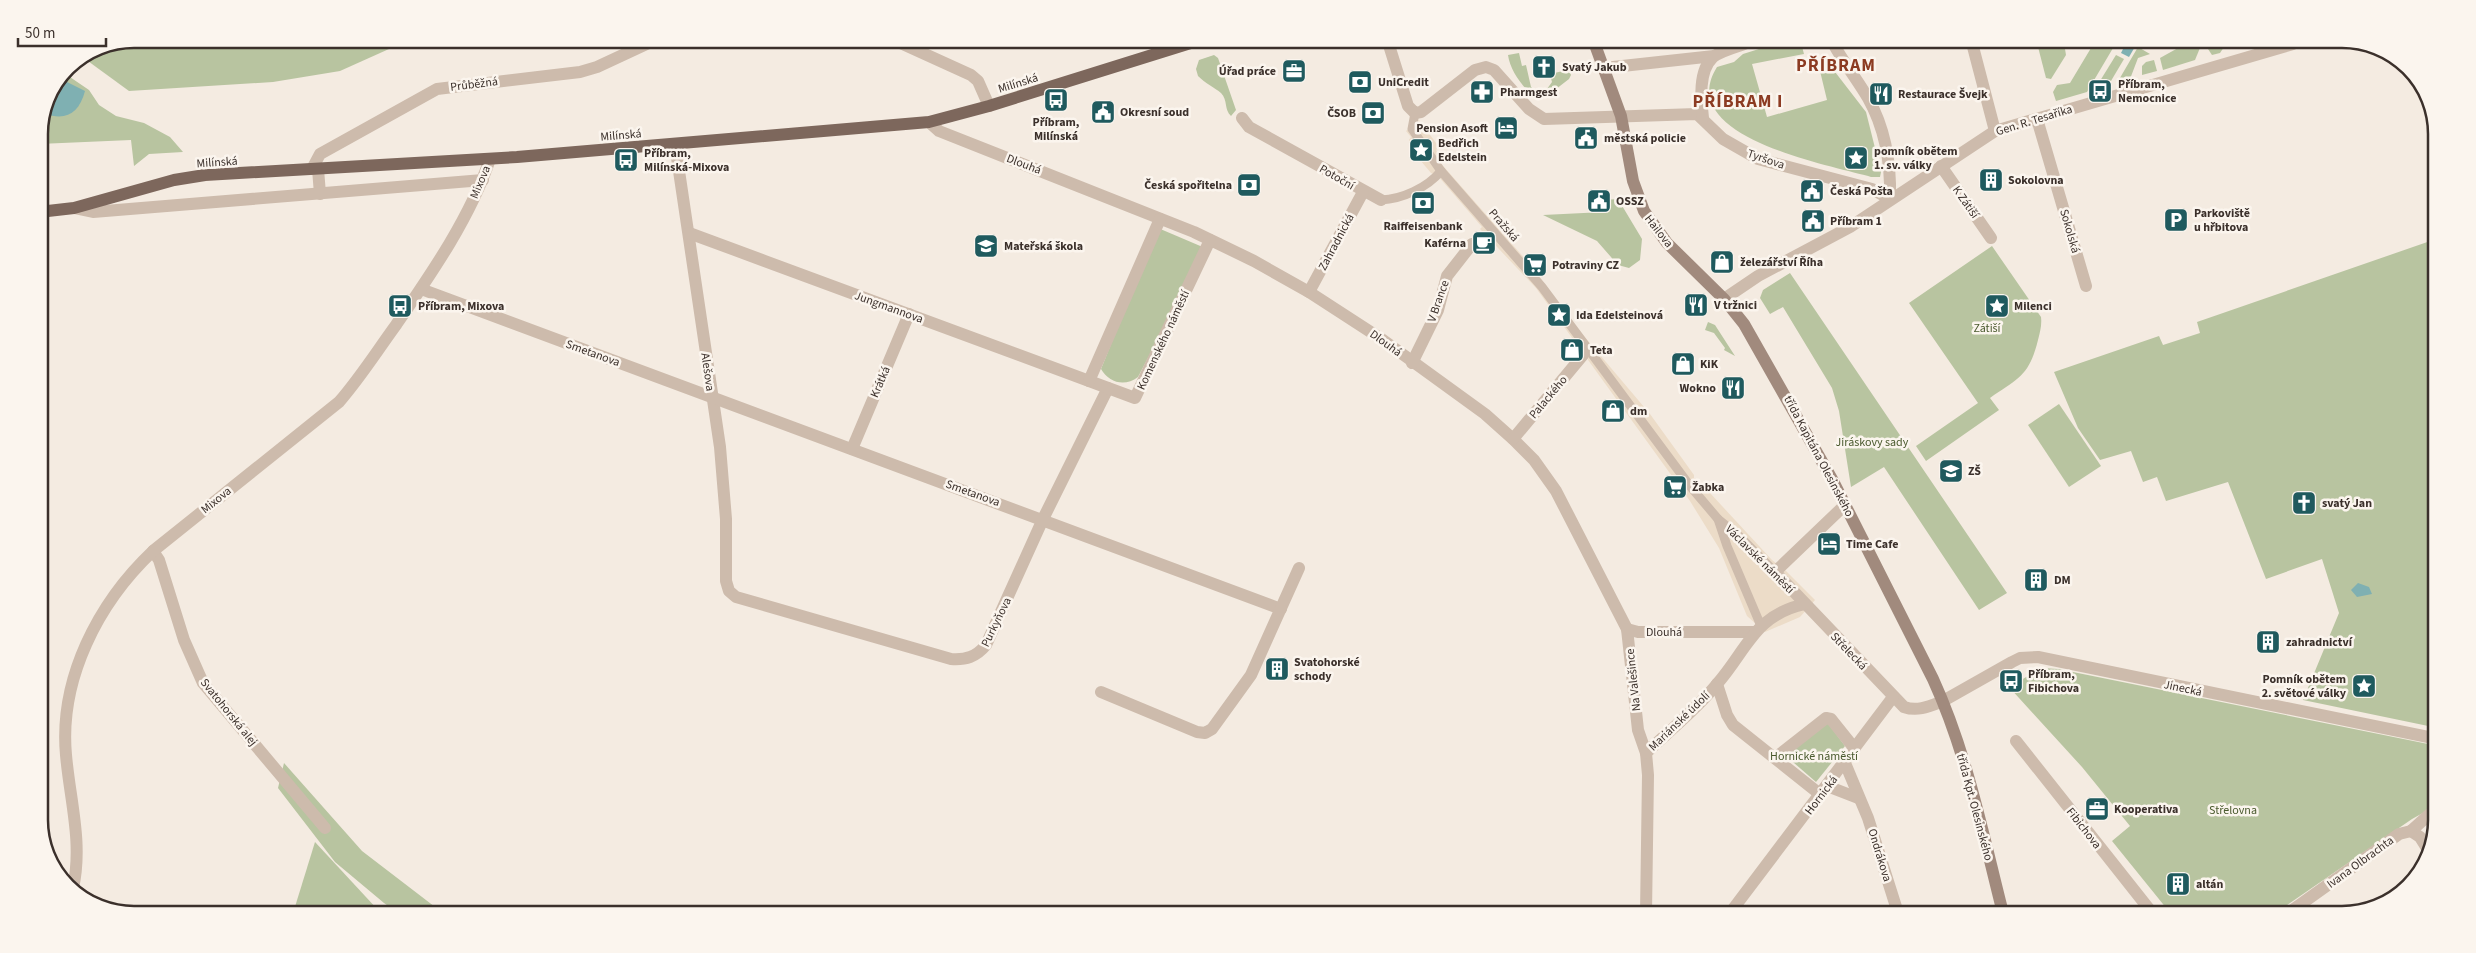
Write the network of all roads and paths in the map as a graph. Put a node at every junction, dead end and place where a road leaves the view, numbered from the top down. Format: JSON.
{"nodes":[{"id":1,"x":638,"y":48,"type":"edge"},
{"id":2,"x":912,"y":48,"type":"edge"},
{"id":3,"x":1165,"y":48,"type":"edge"},
{"id":4,"x":1390,"y":48,"type":"edge"},
{"id":5,"x":1596,"y":48,"type":"edge"},
{"id":6,"x":1735,"y":48,"type":"edge"},
{"id":7,"x":1836,"y":48,"type":"edge"},
{"id":8,"x":1973,"y":48,"type":"edge"},
{"id":9,"x":2279,"y":48,"type":"edge"},
{"id":10,"x":1714,"y":56,"type":"junction"},
{"id":11,"x":1604,"y":68,"type":"junction"},
{"id":12,"x":989,"y":106,"type":"junction"},
{"id":13,"x":1415,"y":113,"type":"junction"},
{"id":14,"x":1627,"y":116,"type":"junction"},
{"id":15,"x":1242,"y":118,"type":"dead end"},
{"id":16,"x":1704,"y":118,"type":"junction"},
{"id":17,"x":2037,"y":119,"type":"junction"},
{"id":18,"x":929,"y":122,"type":"junction"},
{"id":19,"x":1995,"y":131,"type":"junction"},
{"id":20,"x":675,"y":144,"type":"junction"},
{"id":21,"x":490,"y":159,"type":"junction"},
{"id":22,"x":1941,"y":166,"type":"junction"},
{"id":23,"x":315,"y":169,"type":"junction"},
{"id":24,"x":1440,"y":173,"type":"junction"},
{"id":25,"x":483,"y":180,"type":"junction"},
{"id":26,"x":1363,"y":192,"type":"junction"},
{"id":27,"x":320,"y":194,"type":"junction"},
{"id":28,"x":1890,"y":199,"type":"junction"},
{"id":29,"x":1380,"y":200,"type":"joint"},
{"id":30,"x":74,"y":208,"type":"junction"},
{"id":31,"x":48,"y":211,"type":"edge"},
{"id":32,"x":1160,"y":219,"type":"junction"},
{"id":33,"x":689,"y":233,"type":"junction"},
{"id":34,"x":1991,"y":238,"type":"dead end"},
{"id":35,"x":1210,"y":240,"type":"junction"},
{"id":36,"x":1472,"y":244,"type":"dead end"},
{"id":37,"x":2086,"y":286,"type":"dead end"},
{"id":38,"x":421,"y":289,"type":"junction"},
{"id":39,"x":1309,"y":292,"type":"junction"},
{"id":40,"x":1724,"y":298,"type":"junction"},
{"id":41,"x":909,"y":314,"type":"junction"},
{"id":42,"x":1586,"y":352,"type":"junction"},
{"id":43,"x":1412,"y":362,"type":"junction"},
{"id":44,"x":1089,"y":381,"type":"junction"},
{"id":45,"x":1108,"y":388,"type":"junction"},
{"id":46,"x":712,"y":397,"type":"junction"},
{"id":47,"x":1513,"y":439,"type":"junction"},
{"id":48,"x":852,"y":449,"type":"junction"},
{"id":49,"x":1845,"y":505,"type":"junction"},
{"id":50,"x":1043,"y":519,"type":"junction"},
{"id":51,"x":1718,"y":519,"type":"junction"},
{"id":52,"x":153,"y":551,"type":"junction"},
{"id":53,"x":1299,"y":568,"type":"dead end"},
{"id":54,"x":1775,"y":572,"type":"junction"},
{"id":55,"x":736,"y":597,"type":"joint"},
{"id":56,"x":1805,"y":604,"type":"junction"},
{"id":57,"x":1281,"y":609,"type":"junction"},
{"id":58,"x":1627,"y":629,"type":"junction"},
{"id":59,"x":1757,"y":629,"type":"junction"},
{"id":60,"x":1717,"y":684,"type":"junction"},
{"id":61,"x":1101,"y":692,"type":"dead end"},
{"id":62,"x":1893,"y":697,"type":"junction"},
{"id":63,"x":1943,"y":701,"type":"junction"},
{"id":64,"x":2428,"y":737,"type":"edge"},
{"id":65,"x":2016,"y":741,"type":"dead end"},
{"id":66,"x":1855,"y":749,"type":"junction"},
{"id":67,"x":1646,"y":753,"type":"junction"},
{"id":68,"x":1775,"y":758,"type":"junction"},
{"id":69,"x":1844,"y":763,"type":"junction"},
{"id":70,"x":1824,"y":791,"type":"junction"},
{"id":71,"x":1858,"y":798,"type":"junction"},
{"id":72,"x":2428,"y":816,"type":"edge"},
{"id":73,"x":325,"y":828,"type":"dead end"},
{"id":74,"x":2411,"y":832,"type":"junction"},
{"id":75,"x":2425,"y":844,"type":"edge"},
{"id":76,"x":75,"y":882,"type":"edge"},
{"id":77,"x":1646,"y":906,"type":"edge"},
{"id":78,"x":1735,"y":906,"type":"edge"},
{"id":79,"x":1896,"y":906,"type":"edge"},
{"id":80,"x":2001,"y":906,"type":"edge"},
{"id":81,"x":2147,"y":906,"type":"edge"},
{"id":82,"x":2298,"y":906,"type":"edge"}],
"edges":[{"from":1,"to":23,"type":"street","name":"Průběžná"},
{"from":2,"to":12,"type":"street"},
{"from":3,"to":12,"type":"main road","name":"Milínská"},
{"from":4,"to":13,"type":"street"},
{"from":5,"to":11,"type":"main road","name":"Hailova"},
{"from":6,"to":10,"type":"street"},
{"from":7,"to":28,"type":"street"},
{"from":8,"to":19,"type":"street"},
{"from":9,"to":17,"type":"street","name":"Gen. R. Tesaříka"},
{"from":10,"to":11,"type":"street"},
{"from":10,"to":16,"type":"street"},
{"from":11,"to":14,"type":"main road","name":"Hailova"},
{"from":12,"to":18,"type":"main road","name":"Milínská"},
{"from":13,"to":14,"type":"street"},
{"from":13,"to":24,"type":"street","name":"Pražská"},
{"from":14,"to":16,"type":"street"},
{"from":14,"to":40,"type":"main road","name":"Hailova"},
{"from":15,"to":26,"type":"street","name":"Potoční"},
{"from":16,"to":28,"type":"street","name":"Tyršova"},
{"from":17,"to":19,"type":"street","name":"Gen. R. Tesaříka"},
{"from":17,"to":37,"type":"street","name":"Sokolská"},
{"from":18,"to":20,"type":"main road","name":"Milínská"},
{"from":18,"to":32,"type":"street","name":"Dlouhá"},
{"from":19,"to":22,"type":"street","name":"Gen. R. Tesaříka"},
{"from":20,"to":21,"type":"main road","name":"Milínská"},
{"from":20,"to":33,"type":"street","name":"Alešova"},
{"from":21,"to":23,"type":"main road","name":"Milínská"},
{"from":21,"to":25,"type":"street","name":"Mixova"},
{"from":22,"to":28,"type":"street","name":"Gen. R. Tesaříka"},
{"from":22,"to":34,"type":"street","name":"K Zátiší"},
{"from":23,"to":27,"type":"street"},
{"from":23,"to":30,"type":"main road","name":"Milínská"},
{"from":24,"to":29,"type":"street","name":"Potoční"},
{"from":24,"to":42,"type":"street","name":"Pražská"},
{"from":25,"to":27,"type":"street"},
{"from":25,"to":38,"type":"street","name":"Mixova"},
{"from":26,"to":29,"type":"street","name":"Potoční"},
{"from":26,"to":39,"type":"street","name":"Zahradnická"},
{"from":27,"to":30,"type":"street"},
{"from":28,"to":40,"type":"street","name":"Gen. R. Tesaříka"},
{"from":30,"to":31,"type":"main road","name":"Milínská"},
{"from":32,"to":35,"type":"street","name":"Dlouhá"},
{"from":32,"to":44,"type":"street"},
{"from":33,"to":41,"type":"street","name":"Jungmannova"},
{"from":33,"to":46,"type":"street","name":"Alešova"},
{"from":35,"to":39,"type":"street","name":"Dlouhá"},
{"from":35,"to":45,"type":"street","name":"Komenského náměstí"},
{"from":36,"to":43,"type":"street","name":"V Brance"},
{"from":38,"to":46,"type":"street","name":"Smetanova"},
{"from":38,"to":52,"type":"street","name":"Mixova"},
{"from":39,"to":43,"type":"street","name":"Dlouhá"},
{"from":40,"to":49,"type":"main road","name":"třída Kapitána Olesinského"},
{"from":41,"to":44,"type":"street","name":"Jungmannova"},
{"from":41,"to":48,"type":"street","name":"Krátká"},
{"from":42,"to":47,"type":"street","name":"Palackého"},
{"from":42,"to":51,"type":"street","name":"Pražská"},
{"from":43,"to":47,"type":"street","name":"Dlouhá"},
{"from":44,"to":45,"type":"street","name":"Komenského náměstí"},
{"from":45,"to":50,"type":"street","name":"Purkyňova"},
{"from":46,"to":48,"type":"street","name":"Smetanova"},
{"from":46,"to":55,"type":"street","name":"Alešova"},
{"from":47,"to":58,"type":"street","name":"Dlouhá"},
{"from":48,"to":50,"type":"street","name":"Smetanova"},
{"from":49,"to":54,"type":"street"},
{"from":49,"to":63,"type":"main road","name":"třída Kapitána Olesinského"},
{"from":50,"to":55,"type":"street","name":"Purkyňova"},
{"from":50,"to":57,"type":"street","name":"Smetanova"},
{"from":51,"to":54,"type":"street","name":"Václavské náměstí"},
{"from":51,"to":59,"type":"street","name":"Václavské náměstí"},
{"from":52,"to":73,"type":"street","name":"Svatohorská alej"},
{"from":52,"to":76,"type":"street","name":"Mixova"},
{"from":53,"to":57,"type":"street"},
{"from":54,"to":56,"type":"street","name":"Václavské náměstí"},
{"from":56,"to":59,"type":"street","name":"Václavské náměstí"},
{"from":56,"to":62,"type":"street","name":"Střelecká"},
{"from":57,"to":61,"type":"street"},
{"from":58,"to":59,"type":"street","name":"Dlouhá"},
{"from":58,"to":67,"type":"street","name":"Na Valešince"},
{"from":59,"to":60,"type":"street","name":"Mariánské údolí"},
{"from":60,"to":67,"type":"street","name":"Mariánské údolí"},
{"from":60,"to":68,"type":"street"},
{"from":62,"to":63,"type":"street"},
{"from":62,"to":66,"type":"street","name":"Hornická"},
{"from":63,"to":64,"type":"street","name":"Jinecká"},
{"from":63,"to":80,"type":"main road","name":"třída Kpt. Olesinského"},
{"from":65,"to":81,"type":"street","name":"Fibichova"},
{"from":66,"to":68,"type":"street"},
{"from":66,"to":69,"type":"street","name":"Hornická"},
{"from":67,"to":77,"type":"street","name":"Mariánské údolí"},
{"from":68,"to":70,"type":"street"},
{"from":69,"to":70,"type":"street","name":"Hornická"},
{"from":69,"to":71,"type":"street","name":"Ondrákova"},
{"from":70,"to":71,"type":"street"},
{"from":70,"to":78,"type":"street","name":"Hornická"},
{"from":71,"to":79,"type":"street","name":"Ondrákova"},
{"from":72,"to":74,"type":"street"},
{"from":74,"to":75,"type":"street"},
{"from":74,"to":82,"type":"street","name":"Ivana Olbrachta"}]}
